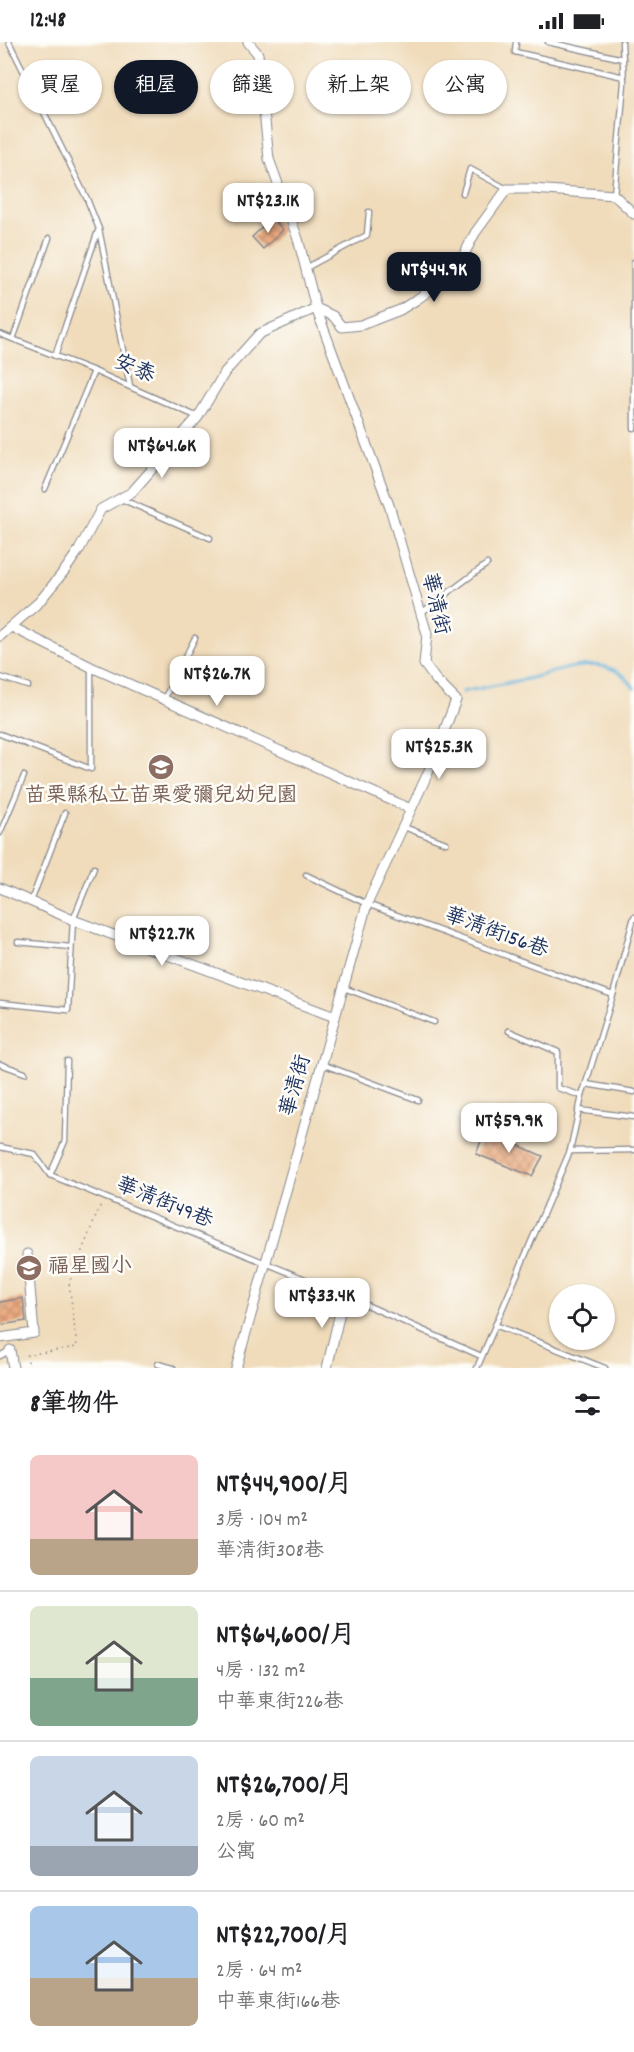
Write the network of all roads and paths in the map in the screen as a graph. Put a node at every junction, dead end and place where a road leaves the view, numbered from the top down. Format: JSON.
{"nodes":[{"id":1,"x":9,"y":42,"type":"edge"},
{"id":2,"x":248,"y":42,"type":"edge"},
{"id":3,"x":516,"y":42,"type":"edge"},
{"id":4,"x":548,"y":42,"type":"edge"},
{"id":5,"x":622,"y":42,"type":"edge"},
{"id":6,"x":623,"y":59,"type":"junction"},
{"id":7,"x":624,"y":77,"type":"junction"},
{"id":8,"x":507,"y":189,"type":"junction"},
{"id":9,"x":463,"y":193,"type":"dead end"},
{"id":10,"x":614,"y":195,"type":"junction"},
{"id":11,"x":369,"y":212,"type":"dead end"},
{"id":12,"x":634,"y":214,"type":"edge"},
{"id":13,"x":99,"y":229,"type":"junction"},
{"id":14,"x":49,"y":238,"type":"dead end"},
{"id":15,"x":634,"y":262,"type":"edge"},
{"id":16,"x":306,"y":268,"type":"junction"},
{"id":17,"x":316,"y":308,"type":"junction"},
{"id":18,"x":0,"y":334,"type":"edge"},
{"id":19,"x":13,"y":339,"type":"junction"},
{"id":20,"x":56,"y":356,"type":"junction"},
{"id":21,"x":94,"y":371,"type":"junction"},
{"id":22,"x":130,"y":386,"type":"junction"},
{"id":23,"x":198,"y":417,"type":"junction"},
{"id":24,"x":634,"y":429,"type":"edge"},
{"id":25,"x":45,"y":489,"type":"dead end"},
{"id":26,"x":119,"y":498,"type":"junction"},
{"id":27,"x":210,"y":538,"type":"dead end"},
{"id":28,"x":487,"y":564,"type":"dead end"},
{"id":29,"x":421,"y":613,"type":"junction"},
{"id":30,"x":12,"y":627,"type":"junction"},
{"id":31,"x":0,"y":636,"type":"edge"},
{"id":32,"x":195,"y":638,"type":"dead end"},
{"id":33,"x":91,"y":667,"type":"junction"},
{"id":34,"x":0,"y":677,"type":"edge"},
{"id":35,"x":28,"y":686,"type":"dead end"},
{"id":36,"x":164,"y":699,"type":"junction"},
{"id":37,"x":0,"y":734,"type":"edge"},
{"id":38,"x":24,"y":777,"type":"dead end"},
{"id":39,"x":411,"y":809,"type":"junction"},
{"id":40,"x":65,"y":813,"type":"dead end"},
{"id":41,"x":404,"y":827,"type":"junction"},
{"id":42,"x":0,"y":833,"type":"edge"},
{"id":43,"x":446,"y":843,"type":"dead end"},
{"id":44,"x":94,"y":868,"type":"dead end"},
{"id":45,"x":306,"y":875,"type":"dead end"},
{"id":46,"x":0,"y":888,"type":"edge"},
{"id":47,"x":31,"y":901,"type":"junction"},
{"id":48,"x":368,"y":904,"type":"junction"},
{"id":49,"x":634,"y":917,"type":"edge"},
{"id":50,"x":73,"y":920,"type":"junction"},
{"id":51,"x":18,"y":942,"type":"dead end"},
{"id":52,"x":71,"y":947,"type":"junction"},
{"id":53,"x":344,"y":988,"type":"junction"},
{"id":54,"x":613,"y":995,"type":"junction"},
{"id":55,"x":0,"y":1003,"type":"edge"},
{"id":56,"x":335,"y":1017,"type":"junction"},
{"id":57,"x":434,"y":1022,"type":"dead end"},
{"id":58,"x":509,"y":1032,"type":"dead end"},
{"id":59,"x":67,"y":1060,"type":"dead end"},
{"id":60,"x":0,"y":1064,"type":"edge"},
{"id":61,"x":322,"y":1064,"type":"junction"},
{"id":62,"x":25,"y":1073,"type":"dead end"},
{"id":63,"x":586,"y":1084,"type":"junction"},
{"id":64,"x":634,"y":1092,"type":"edge"},
{"id":65,"x":582,"y":1096,"type":"junction"},
{"id":66,"x":418,"y":1100,"type":"dead end"},
{"id":67,"x":578,"y":1110,"type":"junction"},
{"id":68,"x":634,"y":1117,"type":"edge"},
{"id":69,"x":0,"y":1147,"type":"edge"},
{"id":70,"x":634,"y":1150,"type":"edge"},
{"id":71,"x":570,"y":1151,"type":"junction"},
{"id":72,"x":50,"y":1175,"type":"junction"},
{"id":73,"x":104,"y":1197,"type":"junction"},
{"id":74,"x":27,"y":1254,"type":"dead end"},
{"id":75,"x":265,"y":1263,"type":"junction"},
{"id":76,"x":344,"y":1295,"type":"junction"},
{"id":77,"x":495,"y":1325,"type":"junction"},
{"id":78,"x":0,"y":1338,"type":"edge"},
{"id":79,"x":10,"y":1350,"type":"joint"},
{"id":80,"x":0,"y":1356,"type":"edge"},
{"id":81,"x":481,"y":1356,"type":"junction"},
{"id":82,"x":158,"y":1364,"type":"dead end"},
{"id":83,"x":13,"y":1368,"type":"edge"},
{"id":84,"x":29,"y":1368,"type":"edge"},
{"id":85,"x":173,"y":1368,"type":"edge"},
{"id":86,"x":236,"y":1368,"type":"edge"},
{"id":87,"x":327,"y":1368,"type":"edge"},
{"id":88,"x":477,"y":1368,"type":"edge"},
{"id":89,"x":605,"y":1368,"type":"edge"}],
"edges":[{"from":1,"to":13,"type":"lane"},
{"from":2,"to":16,"type":"street","name":"華清街"},
{"from":3,"to":7,"type":"lane"},
{"from":4,"to":6,"type":"lane"},
{"from":5,"to":6,"type":"lane"},
{"from":6,"to":7,"type":"lane"},
{"from":7,"to":10,"type":"lane"},
{"from":8,"to":9,"type":"lane"},
{"from":8,"to":10,"type":"street"},
{"from":8,"to":17,"type":"street"},
{"from":10,"to":12,"type":"street"},
{"from":11,"to":16,"type":"lane"},
{"from":13,"to":20,"type":"lane"},
{"from":13,"to":22,"type":"lane"},
{"from":14,"to":19,"type":"lane"},
{"from":15,"to":24,"type":"lane"},
{"from":16,"to":17,"type":"street","name":"華清街"},
{"from":17,"to":23,"type":"street"},
{"from":17,"to":29,"type":"street","name":"華清街"},
{"from":18,"to":19,"type":"lane","name":"安泰"},
{"from":19,"to":20,"type":"lane","name":"安泰"},
{"from":20,"to":21,"type":"lane","name":"安泰"},
{"from":21,"to":22,"type":"lane","name":"安泰"},
{"from":21,"to":25,"type":"lane"},
{"from":22,"to":23,"type":"lane","name":"安泰"},
{"from":23,"to":26,"type":"street"},
{"from":26,"to":27,"type":"lane"},
{"from":26,"to":30,"type":"street"},
{"from":28,"to":29,"type":"lane"},
{"from":29,"to":39,"type":"street","name":"華清街"},
{"from":30,"to":31,"type":"street"},
{"from":30,"to":33,"type":"street"},
{"from":32,"to":36,"type":"lane"},
{"from":33,"to":36,"type":"street"},
{"from":33,"to":37,"type":"lane"},
{"from":34,"to":35,"type":"lane"},
{"from":36,"to":39,"type":"street"},
{"from":38,"to":42,"type":"lane"},
{"from":39,"to":41,"type":"street","name":"華清街"},
{"from":40,"to":47,"type":"lane"},
{"from":41,"to":43,"type":"lane"},
{"from":41,"to":48,"type":"street","name":"華清街"},
{"from":44,"to":50,"type":"lane"},
{"from":45,"to":48,"type":"lane","name":"華清街156巷"},
{"from":46,"to":47,"type":"street"},
{"from":47,"to":50,"type":"street"},
{"from":48,"to":53,"type":"street","name":"華清街"},
{"from":48,"to":54,"type":"lane","name":"華清街156巷"},
{"from":49,"to":54,"type":"lane"},
{"from":50,"to":52,"type":"lane"},
{"from":50,"to":56,"type":"street"},
{"from":51,"to":52,"type":"lane"},
{"from":52,"to":55,"type":"lane"},
{"from":53,"to":56,"type":"street","name":"華清街"},
{"from":53,"to":57,"type":"lane"},
{"from":54,"to":63,"type":"lane"},
{"from":56,"to":61,"type":"street","name":"華清街"},
{"from":58,"to":65,"type":"lane"},
{"from":59,"to":72,"type":"lane"},
{"from":60,"to":62,"type":"lane"},
{"from":61,"to":66,"type":"lane"},
{"from":61,"to":75,"type":"street","name":"華清街"},
{"from":63,"to":64,"type":"lane"},
{"from":63,"to":65,"type":"lane"},
{"from":65,"to":67,"type":"lane"},
{"from":67,"to":68,"type":"lane"},
{"from":67,"to":71,"type":"lane"},
{"from":69,"to":72,"type":"lane"},
{"from":70,"to":71,"type":"lane"},
{"from":71,"to":77,"type":"lane"},
{"from":72,"to":73,"type":"lane","name":"華清街49巷"},
{"from":73,"to":75,"type":"lane","name":"華清街49巷"},
{"from":73,"to":84,"type":"path"},
{"from":74,"to":78,"type":"street"},
{"from":75,"to":76,"type":"lane","name":"華清街49巷"},
{"from":75,"to":86,"type":"street","name":"華清街"},
{"from":76,"to":81,"type":"lane","name":"華清街49巷"},
{"from":76,"to":87,"type":"street"},
{"from":77,"to":81,"type":"lane"},
{"from":77,"to":89,"type":"lane"},
{"from":79,"to":80,"type":"lane"},
{"from":79,"to":83,"type":"street"},
{"from":81,"to":88,"type":"lane"},
{"from":82,"to":85,"type":"lane"}]}
